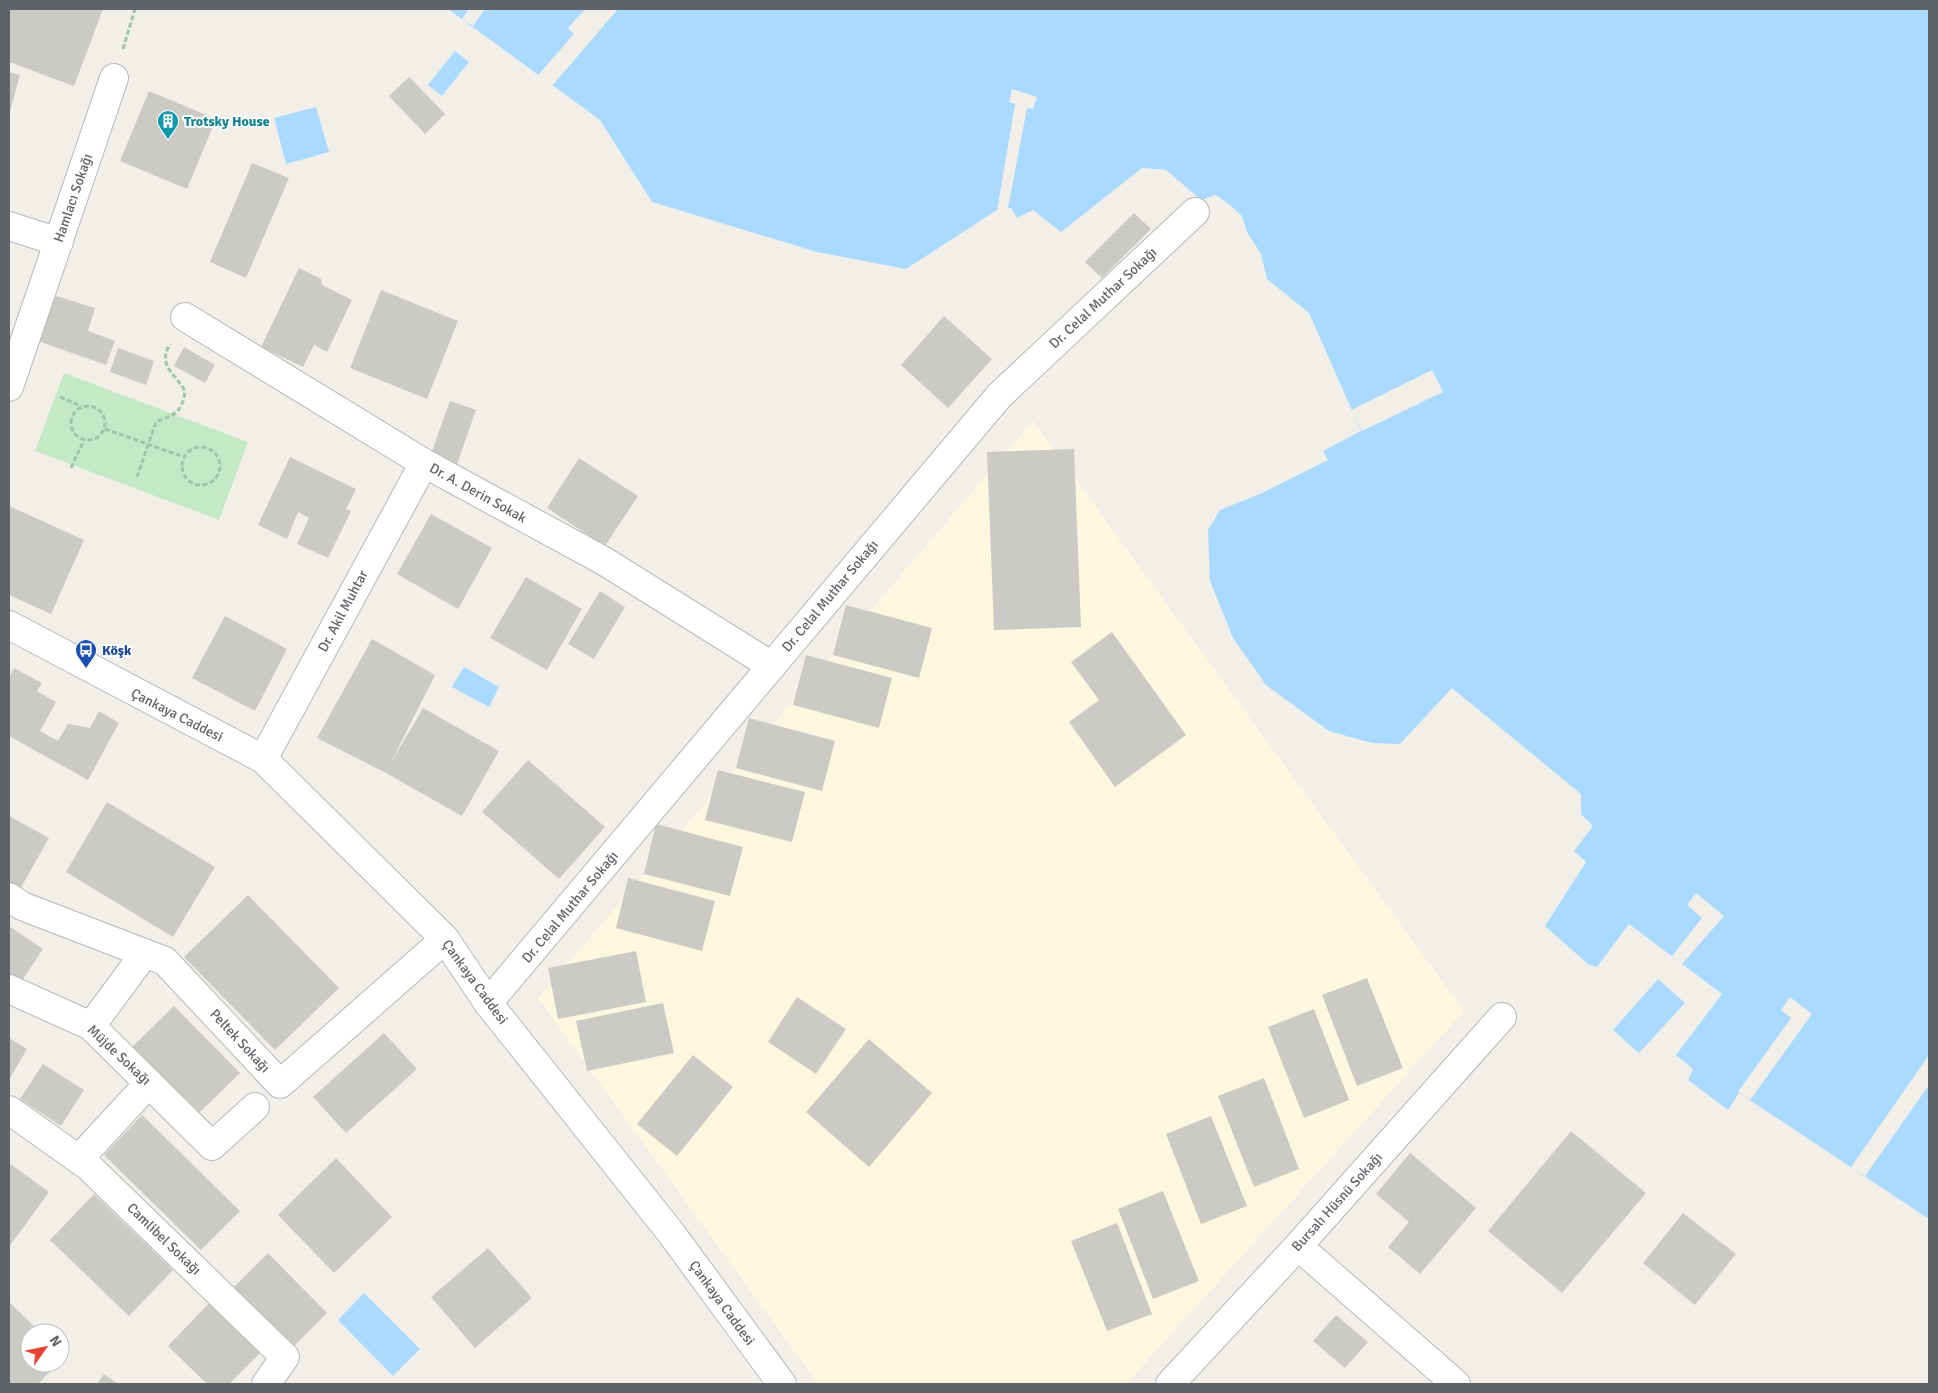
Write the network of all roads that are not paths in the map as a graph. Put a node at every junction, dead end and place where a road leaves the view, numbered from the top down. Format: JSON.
{"nodes":[{"id":1,"x":114,"y":78,"type":"road end"},
{"id":2,"x":1195,"y":212,"type":"dead end"},
{"id":3,"x":9,"y":226,"type":"edge"},
{"id":4,"x":58,"y":242,"type":"junction"},
{"id":5,"x":185,"y":317,"type":"road end"},
{"id":6,"x":9,"y":387,"type":"edge"},
{"id":7,"x":424,"y":463,"type":"junction"},
{"id":8,"x":9,"y":626,"type":"edge"},
{"id":9,"x":772,"y":666,"type":"junction"},
{"id":10,"x":263,"y":759,"type":"junction"},
{"id":11,"x":9,"y":897,"type":"edge"},
{"id":12,"x":446,"y":939,"type":"junction"},
{"id":13,"x":145,"y":953,"type":"junction"},
{"id":14,"x":9,"y":990,"type":"edge"},
{"id":15,"x":488,"y":1003,"type":"junction"},
{"id":16,"x":1502,"y":1018,"type":"dead end"},
{"id":17,"x":91,"y":1026,"type":"junction"},
{"id":18,"x":149,"y":1083,"type":"junction"},
{"id":19,"x":255,"y":1107,"type":"dead end"},
{"id":20,"x":9,"y":1110,"type":"edge"},
{"id":21,"x":79,"y":1159,"type":"junction"},
{"id":22,"x":1298,"y":1246,"type":"junction"},
{"id":23,"x":266,"y":1384,"type":"edge"},
{"id":24,"x":782,"y":1384,"type":"edge"},
{"id":25,"x":1170,"y":1384,"type":"edge"},
{"id":26,"x":1456,"y":1384,"type":"edge"}],
"edges":[{"from":1,"to":4,"type":"street","name":"Hamlacı Sokağı"},
{"from":2,"to":9,"type":"street","name":"Dr. Celal Muthar Sokağı"},
{"from":3,"to":4,"type":"street"},
{"from":4,"to":6,"type":"street","name":"Hamlacı Sokağı"},
{"from":5,"to":7,"type":"street","name":"Dr. A. Derin Sokak"},
{"from":7,"to":9,"type":"street","name":"Dr. A. Derin Sokak"},
{"from":7,"to":10,"type":"street","name":"Dr. Akil Muhtar"},
{"from":8,"to":10,"type":"street","name":"Çankaya Caddesi"},
{"from":9,"to":15,"type":"street","name":"Dr. Celal Muthar Sokağı"},
{"from":10,"to":12,"type":"street","name":"Çankaya Caddesi"},
{"from":11,"to":13,"type":"street","name":"Peltek Sokağı"},
{"from":12,"to":13,"type":"street","name":"Peltek Sokağı"},
{"from":12,"to":15,"type":"street","name":"Çankaya Caddesi"},
{"from":13,"to":17,"type":"street"},
{"from":14,"to":17,"type":"street","name":"Müjde Sokağı"},
{"from":15,"to":24,"type":"street","name":"Çankaya Caddesi"},
{"from":16,"to":22,"type":"street","name":"Bursalı Hüsnü Sokağı"},
{"from":17,"to":18,"type":"street","name":"Müjde Sokağı"},
{"from":18,"to":19,"type":"street","name":"Müjde Sokağı"},
{"from":18,"to":21,"type":"street"},
{"from":20,"to":21,"type":"street","name":"Camlibel Sokağı"},
{"from":21,"to":23,"type":"street","name":"Camlibel Sokağı"},
{"from":22,"to":25,"type":"street","name":"Bursalı Hüsnü Sokağı"},
{"from":22,"to":26,"type":"street"}]}
